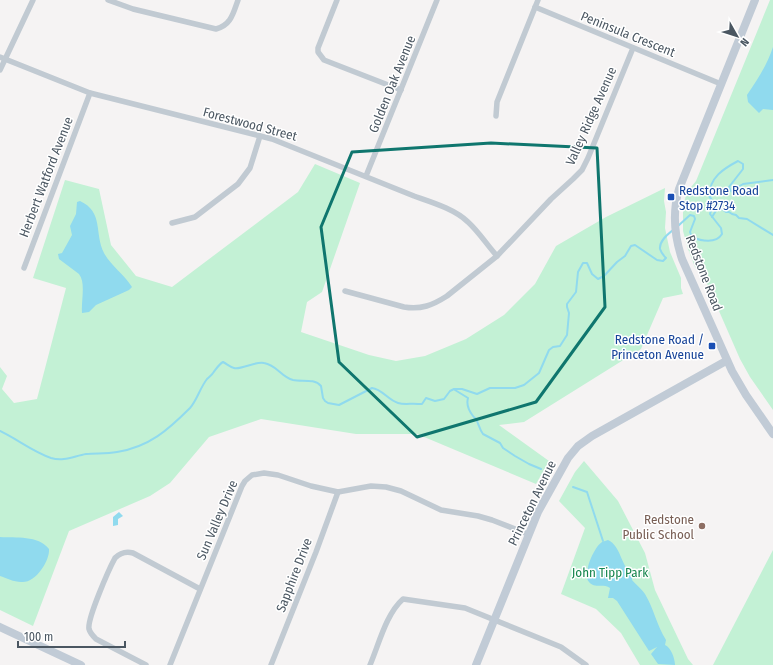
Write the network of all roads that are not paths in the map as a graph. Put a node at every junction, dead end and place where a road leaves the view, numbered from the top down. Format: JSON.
{"nodes":[{"id":1,"x":33,"y":0,"type":"edge"},
{"id":2,"x":108,"y":0,"type":"edge"},
{"id":3,"x":238,"y":0,"type":"edge"},
{"id":4,"x":337,"y":0,"type":"edge"},
{"id":5,"x":437,"y":0,"type":"edge"},
{"id":6,"x":538,"y":0,"type":"edge"},
{"id":7,"x":755,"y":0,"type":"edge"},
{"id":8,"x":535,"y":7,"type":"junction"},
{"id":9,"x":632,"y":48,"type":"junction"},
{"id":10,"x":3,"y":58,"type":"edge"},
{"id":11,"x":0,"y":70,"type":"edge"},
{"id":12,"x":721,"y":84,"type":"junction"},
{"id":13,"x":401,"y":90,"type":"junction"},
{"id":14,"x":90,"y":93,"type":"junction"},
{"id":15,"x":496,"y":116,"type":"dead end"},
{"id":16,"x":260,"y":136,"type":"junction"},
{"id":17,"x":366,"y":176,"type":"junction"},
{"id":18,"x":172,"y":223,"type":"dead end"},
{"id":19,"x":497,"y":256,"type":"junction"},
{"id":20,"x":24,"y":268,"type":"dead end"},
{"id":21,"x":346,"y":291,"type":"dead end"},
{"id":22,"x":726,"y":361,"type":"junction"},
{"id":23,"x":773,"y":434,"type":"edge"},
{"id":24,"x":338,"y":492,"type":"junction"},
{"id":25,"x":528,"y":534,"type":"junction"},
{"id":26,"x":200,"y":589,"type":"junction"},
{"id":27,"x":494,"y":621,"type":"junction"},
{"id":28,"x":0,"y":627,"type":"edge"},
{"id":29,"x":81,"y":665,"type":"edge"},
{"id":30,"x":146,"y":665,"type":"edge"},
{"id":31,"x":170,"y":665,"type":"edge"},
{"id":32,"x":271,"y":665,"type":"edge"},
{"id":33,"x":370,"y":665,"type":"edge"},
{"id":34,"x":476,"y":665,"type":"edge"},
{"id":35,"x":586,"y":665,"type":"edge"}],
"edges":[{"from":1,"to":10,"type":"street"},
{"from":2,"to":3,"type":"street"},
{"from":4,"to":13,"type":"street"},
{"from":5,"to":13,"type":"street","name":"Golden Oak Avenue"},
{"from":6,"to":8,"type":"street"},
{"from":7,"to":12,"type":"street","name":"Redstone Road"},
{"from":8,"to":9,"type":"street","name":"Peninsula Crescent"},
{"from":8,"to":15,"type":"street"},
{"from":9,"to":12,"type":"street","name":"Peninsula Crescent"},
{"from":9,"to":19,"type":"street","name":"Valley Ridge Avenue"},
{"from":10,"to":11,"type":"street"},
{"from":10,"to":14,"type":"street","name":"Forestwood Street"},
{"from":12,"to":22,"type":"street","name":"Redstone Road"},
{"from":13,"to":17,"type":"street","name":"Golden Oak Avenue"},
{"from":14,"to":16,"type":"street","name":"Forestwood Street"},
{"from":14,"to":20,"type":"street","name":"Herbert Watford Avenue"},
{"from":16,"to":17,"type":"street","name":"Forestwood Street"},
{"from":16,"to":18,"type":"street"},
{"from":17,"to":19,"type":"street","name":"Forestwood Street"},
{"from":19,"to":21,"type":"street","name":"Valley Ridge Avenue"},
{"from":22,"to":23,"type":"street","name":"Redstone Road"},
{"from":22,"to":25,"type":"street","name":"Princeton Avenue"},
{"from":24,"to":25,"type":"street","name":"Sun Valley Drive"},
{"from":24,"to":26,"type":"street","name":"Sun Valley Drive"},
{"from":24,"to":32,"type":"street","name":"Sapphire Drive"},
{"from":25,"to":27,"type":"street","name":"Princeton Avenue"},
{"from":26,"to":30,"type":"street"},
{"from":26,"to":31,"type":"street","name":"Sun Valley Drive"},
{"from":27,"to":33,"type":"street"},
{"from":27,"to":34,"type":"street","name":"Princeton Avenue"},
{"from":27,"to":35,"type":"street"},
{"from":28,"to":29,"type":"street"}]}
